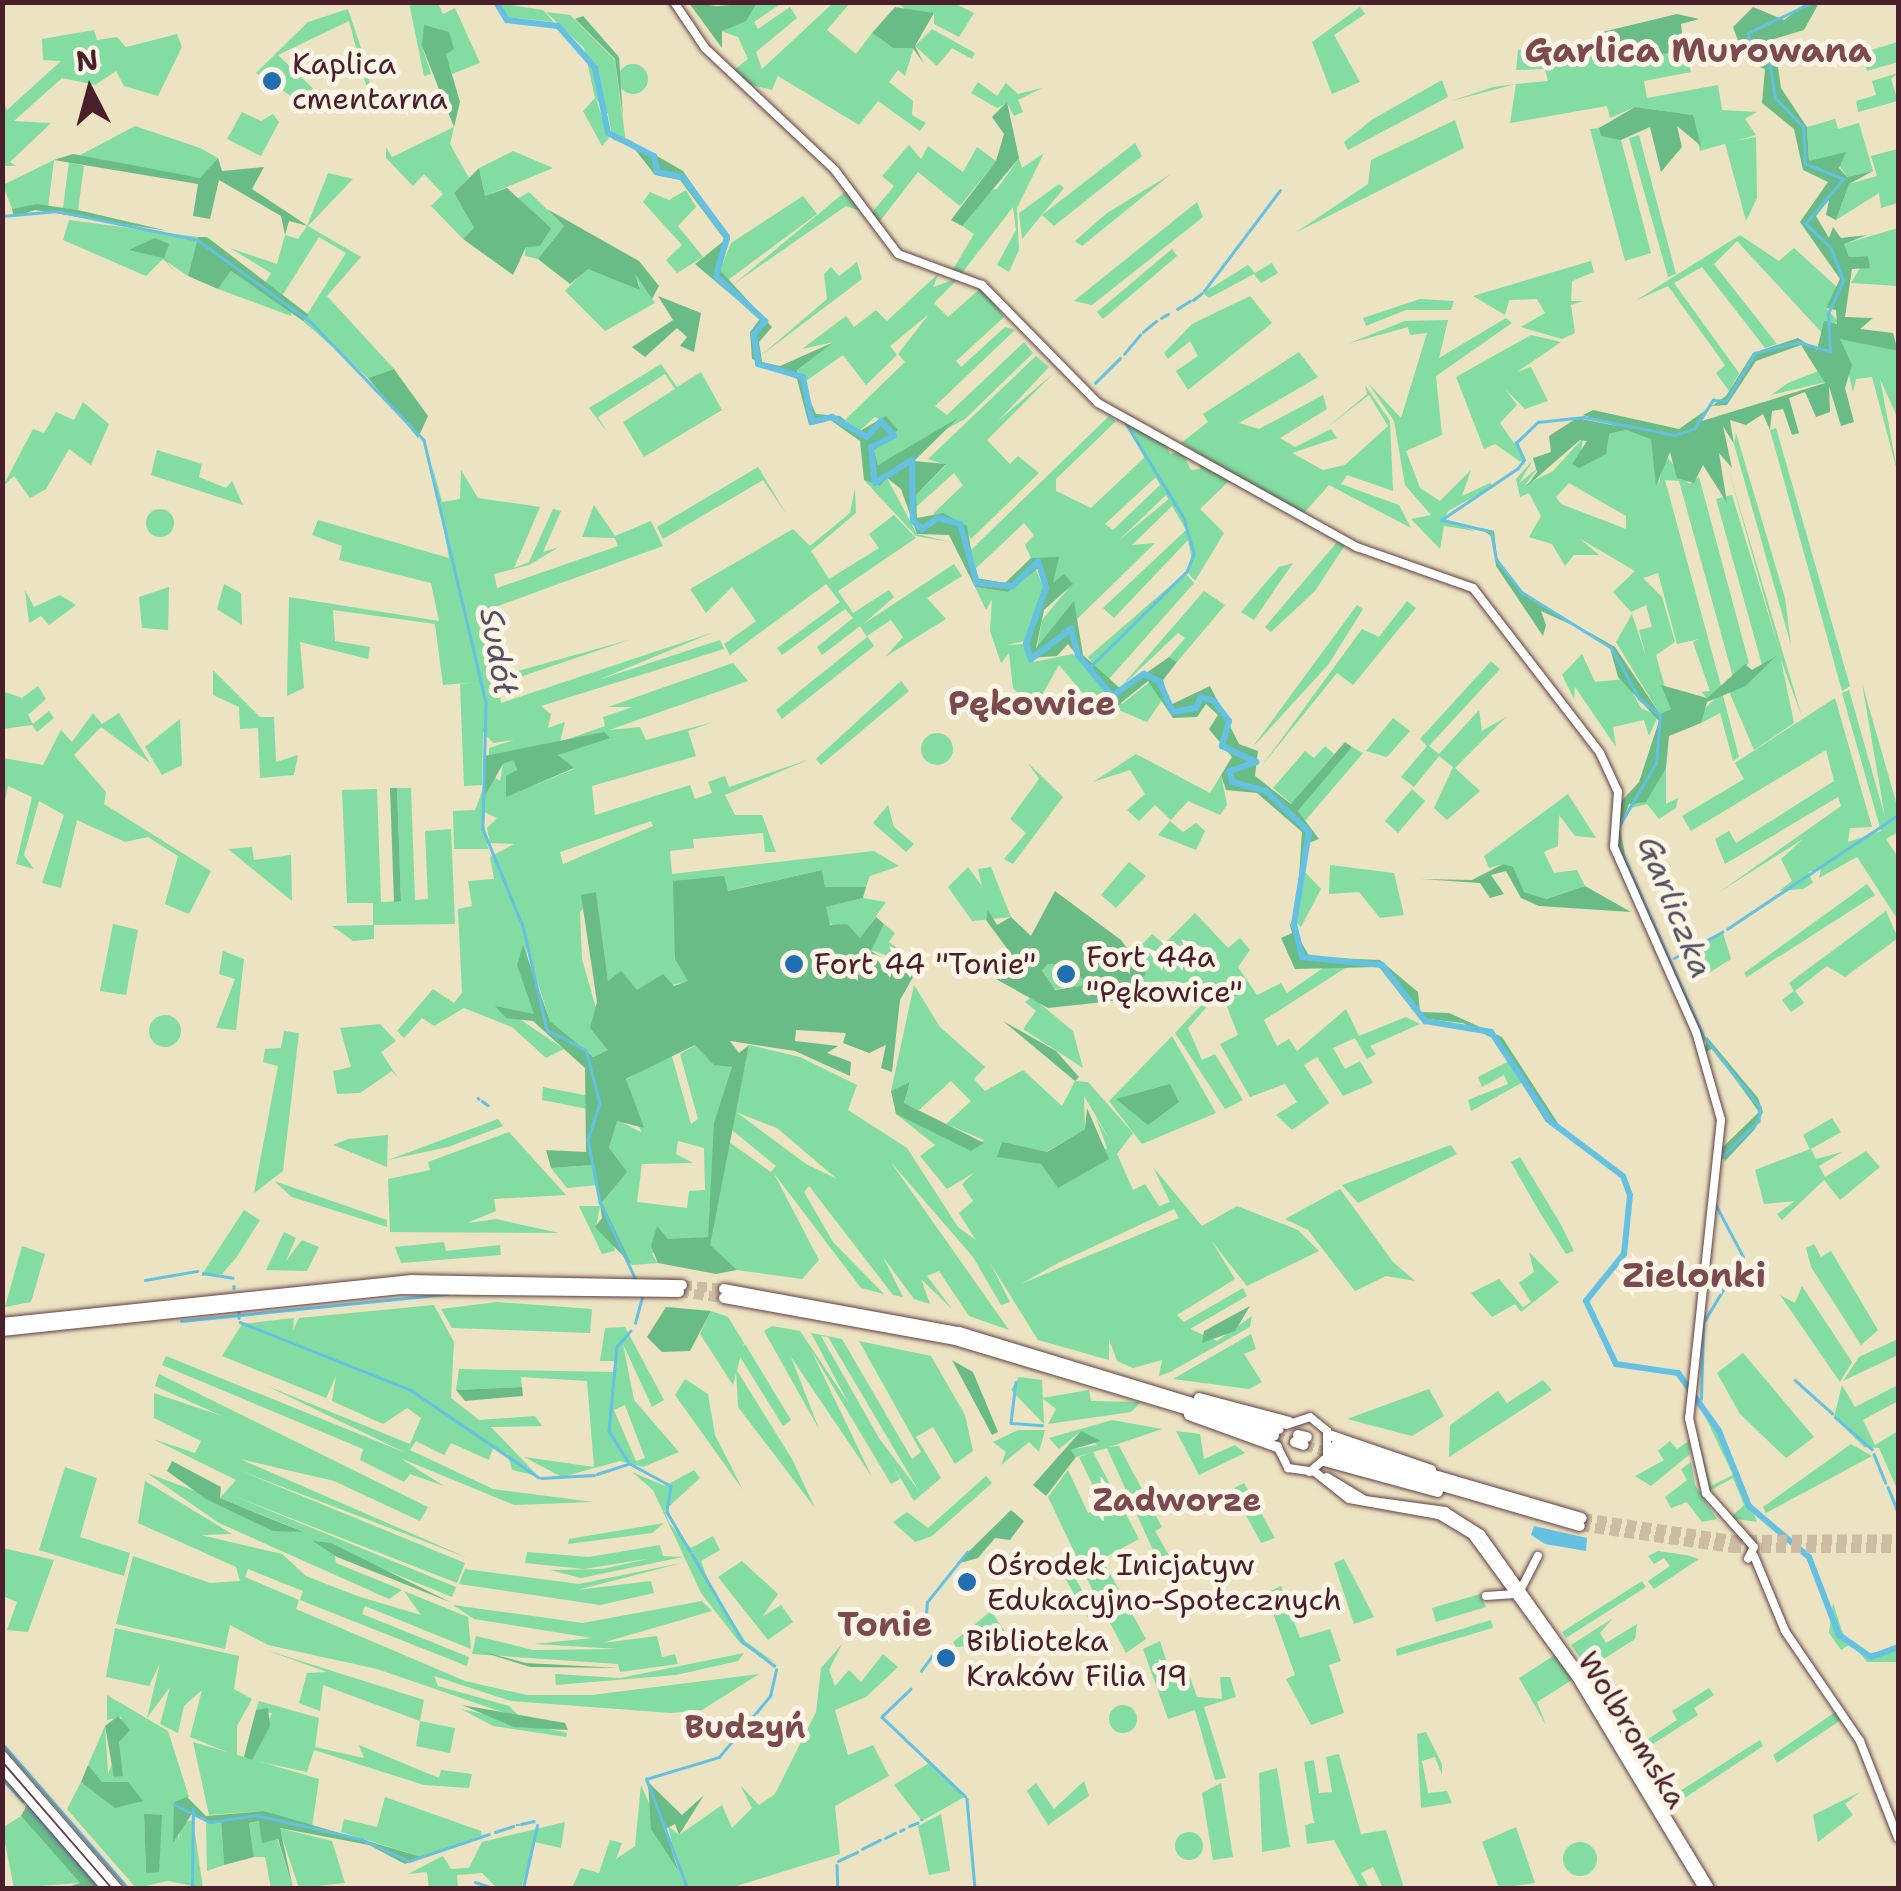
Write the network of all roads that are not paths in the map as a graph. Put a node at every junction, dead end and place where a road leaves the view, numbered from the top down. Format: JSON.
{"nodes":[{"id":1,"x":674,"y":2,"type":"edge"},
{"id":2,"x":590,"y":1283,"type":"junction"},
{"id":3,"x":681,"y":1289,"type":"tunnel mouth"},
{"id":4,"x":2,"y":1323,"type":"edge"},
{"id":5,"x":2,"y":1331,"type":"edge"},
{"id":6,"x":1010,"y":1350,"type":"junction"},
{"id":7,"x":1060,"y":1365,"type":"junction"},
{"id":8,"x":1280,"y":1434,"type":"junction"},
{"id":9,"x":1328,"y":1452,"type":"junction"},
{"id":10,"x":1310,"y":1472,"type":"junction"},
{"id":11,"x":1475,"y":1533,"type":"junction"},
{"id":12,"x":1538,"y":1556,"type":"dead end"},
{"id":13,"x":1500,"y":1565,"type":"junction"},
{"id":14,"x":1525,"y":1572,"type":"junction"},
{"id":15,"x":1496,"y":1591,"type":"junction"},
{"id":16,"x":1486,"y":1596,"type":"dead end"},
{"id":17,"x":1524,"y":1598,"type":"junction"},
{"id":18,"x":2,"y":1754,"type":"edge"},
{"id":19,"x":2,"y":1769,"type":"edge"},
{"id":20,"x":33,"y":1797,"type":"junction"},
{"id":21,"x":1898,"y":1838,"type":"edge"},
{"id":22,"x":104,"y":1882,"type":"edge"},
{"id":23,"x":118,"y":1888,"type":"edge"},
{"id":24,"x":1707,"y":1888,"type":"edge"}],
"edges":[{"from":1,"to":21,"type":"main road"},
{"from":2,"to":3,"type":"highway"},
{"from":2,"to":4,"type":"highway"},
{"from":2,"to":5,"type":"highway"},
{"from":6,"to":6,"type":"highway"},
{"from":6,"to":7,"type":"highway"},
{"from":7,"to":8,"type":"highway"},
{"from":7,"to":8,"type":"highway"},
{"from":8,"to":9,"type":"main road"},
{"from":8,"to":10,"type":"main road"},
{"from":9,"to":9,"type":"highway"},
{"from":9,"to":10,"type":"main road"},
{"from":9,"to":11,"type":"main road"},
{"from":10,"to":11,"type":"main road"},
{"from":11,"to":13,"type":"main road","name":"Wolbromska"},
{"from":12,"to":14,"type":"main road"},
{"from":13,"to":14,"type":"main road"},
{"from":13,"to":15,"type":"main road"},
{"from":13,"to":17,"type":"main road","name":"Wolbromska"},
{"from":14,"to":17,"type":"main road"},
{"from":15,"to":16,"type":"main road"},
{"from":15,"to":17,"type":"main road"},
{"from":17,"to":24,"type":"main road","name":"Wolbromska"},
{"from":18,"to":20,"type":"main road"},
{"from":19,"to":20,"type":"main road"},
{"from":20,"to":22,"type":"main road"},
{"from":22,"to":23,"type":"main road"}]}
